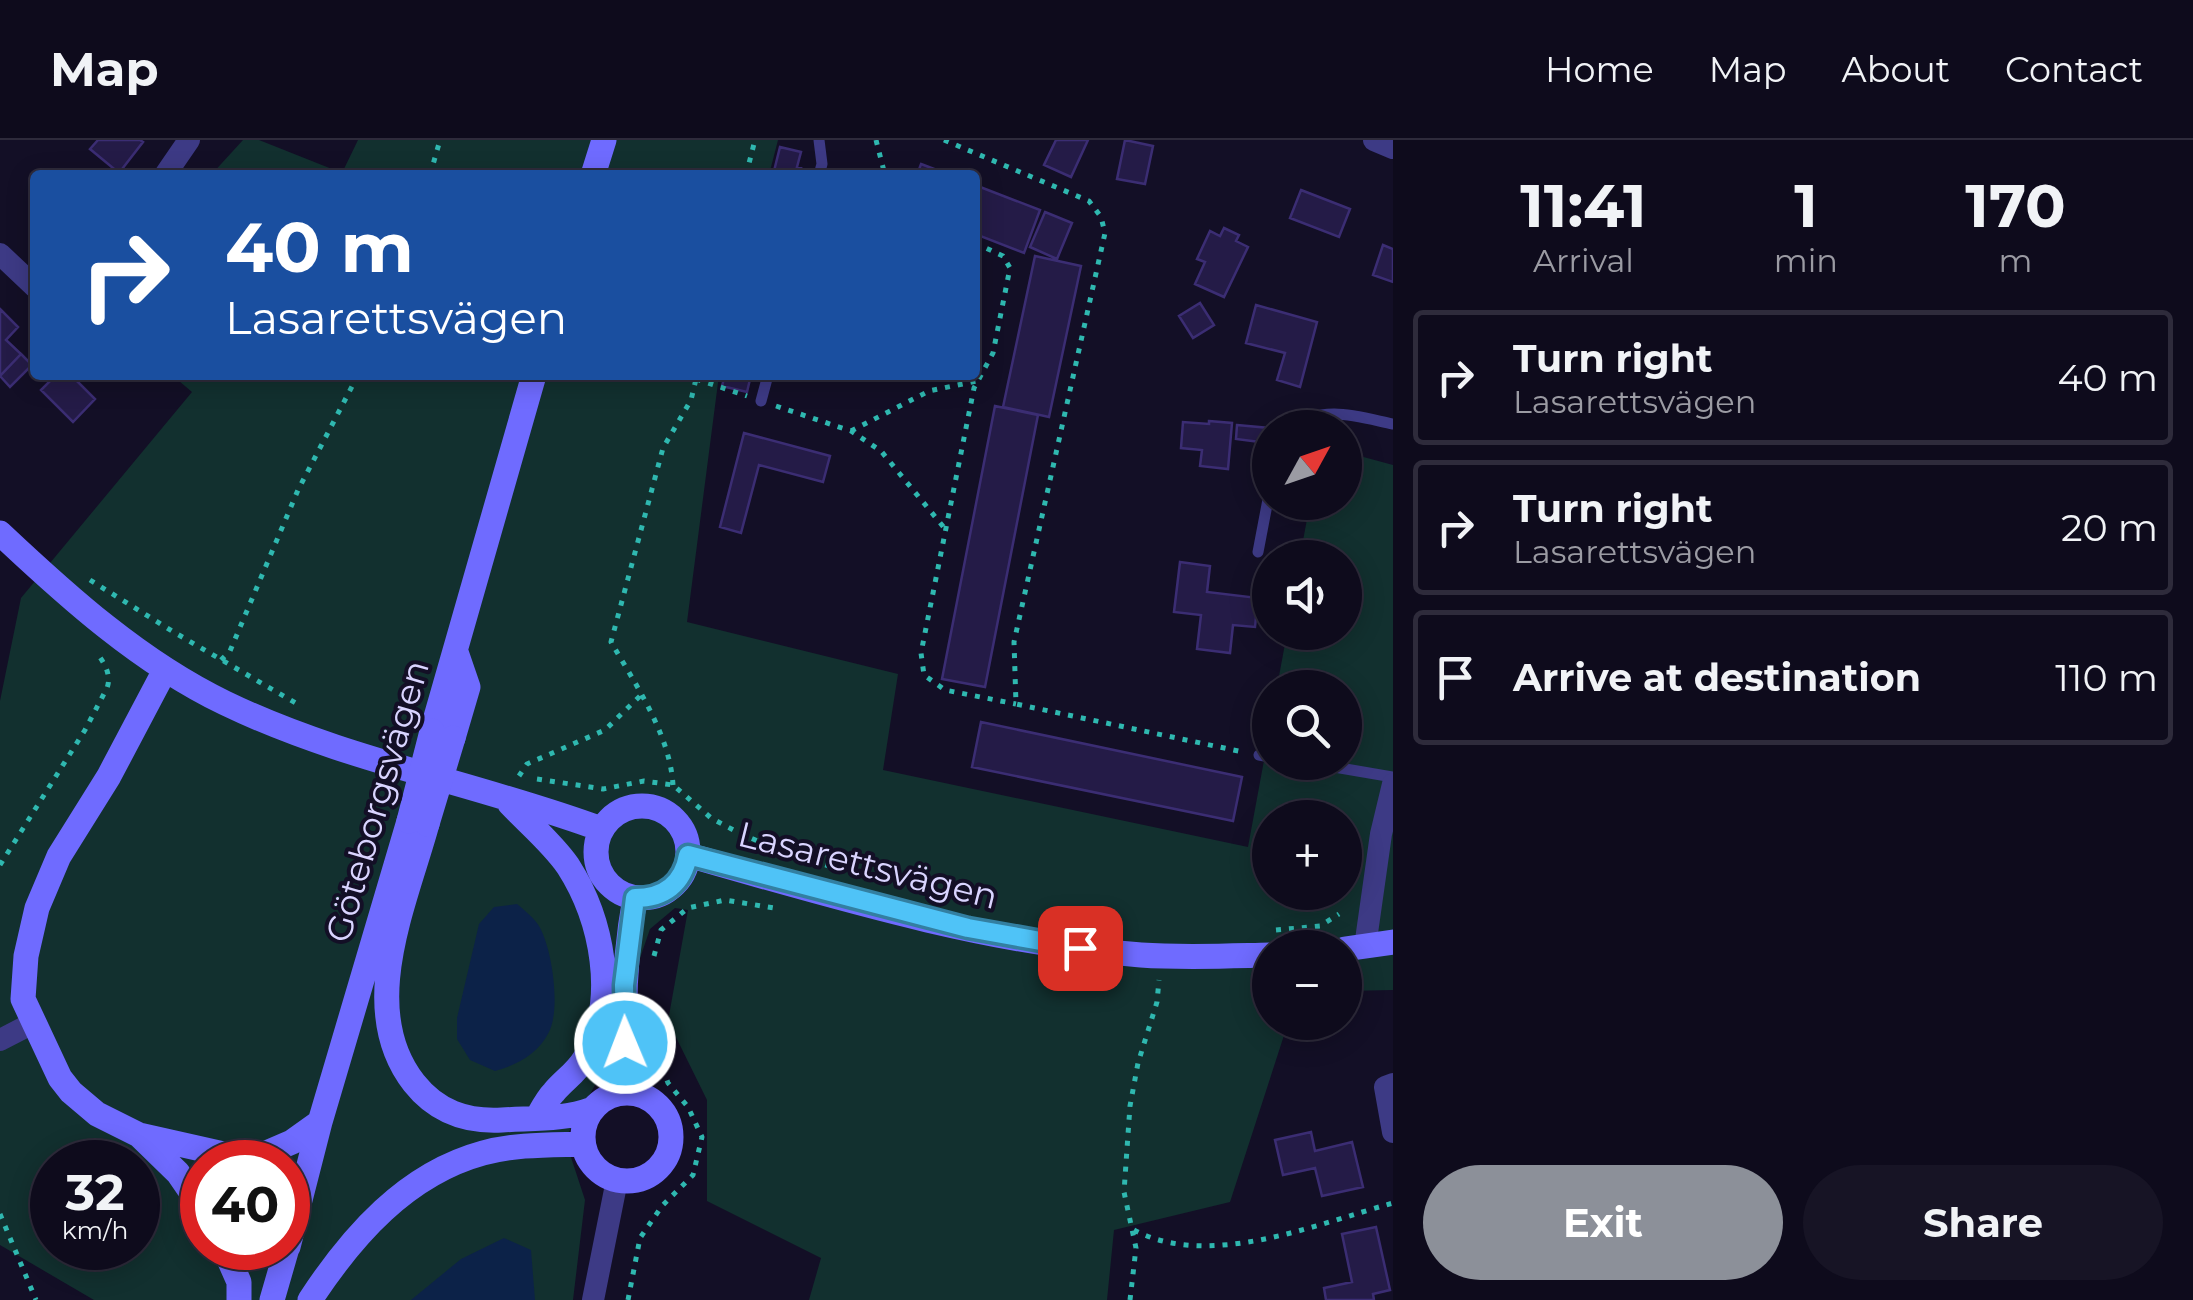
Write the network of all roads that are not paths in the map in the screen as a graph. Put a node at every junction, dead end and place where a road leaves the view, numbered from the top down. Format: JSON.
{"nodes":[{"id":1,"x":189,"y":140,"type":"edge"},
{"id":2,"x":604,"y":140,"type":"edge"},
{"id":3,"x":819,"y":140,"type":"edge"},
{"id":4,"x":1374,"y":140,"type":"edge"},
{"id":5,"x":1393,"y":148,"type":"edge"},
{"id":6,"x":168,"y":170,"type":"edge"},
{"id":7,"x":594,"y":170,"type":"edge"},
{"id":8,"x":820,"y":170,"type":"edge"},
{"id":9,"x":0,"y":254,"type":"edge"},
{"id":10,"x":30,"y":283,"type":"edge"},
{"id":11,"x":533,"y":380,"type":"edge"},
{"id":12,"x":767,"y":380,"type":"edge"},
{"id":13,"x":761,"y":401,"type":"dead end"},
{"id":14,"x":1362,"y":420,"type":"edge"},
{"id":15,"x":1393,"y":424,"type":"edge"},
{"id":16,"x":0,"y":534,"type":"edge"},
{"id":17,"x":165,"y":670,"type":"junction"},
{"id":18,"x":1362,"y":771,"type":"edge"},
{"id":19,"x":1393,"y":776,"type":"edge"},
{"id":20,"x":1393,"y":784,"type":"edge"},
{"id":21,"x":506,"y":800,"type":"junction"},
{"id":22,"x":418,"y":822,"type":"junction"},
{"id":23,"x":601,"y":829,"type":"junction"},
{"id":24,"x":688,"y":855,"type":"junction"},
{"id":25,"x":635,"y":898,"type":"junction"},
{"id":26,"x":1359,"y":930,"type":"edge"},
{"id":27,"x":1393,"y":942,"type":"edge"},
{"id":28,"x":1252,"y":944,"type":"edge"},
{"id":29,"x":1362,"y":947,"type":"edge"},
{"id":30,"x":33,"y":1023,"type":"junction"},
{"id":31,"x":0,"y":1040,"type":"edge"},
{"id":32,"x":1389,"y":1086,"type":"edge"},
{"id":33,"x":629,"y":1092,"type":"junction"},
{"id":34,"x":593,"y":1108,"type":"junction"},
{"id":35,"x":536,"y":1118,"type":"junction"},
{"id":36,"x":320,"y":1122,"type":"junction"},
{"id":37,"x":1393,"y":1132,"type":"edge"},
{"id":38,"x":140,"y":1135,"type":"junction"},
{"id":39,"x":583,"y":1144,"type":"junction"},
{"id":40,"x":310,"y":1160,"type":"edge"},
{"id":41,"x":180,"y":1176,"type":"edge"},
{"id":42,"x":617,"y":1180,"type":"junction"},
{"id":43,"x":234,"y":1270,"type":"edge"},
{"id":44,"x":280,"y":1270,"type":"edge"},
{"id":45,"x":238,"y":1300,"type":"edge"},
{"id":46,"x":272,"y":1300,"type":"edge"},
{"id":47,"x":310,"y":1300,"type":"edge"},
{"id":48,"x":592,"y":1300,"type":"edge"}],
"edges":[{"from":1,"to":6,"type":"street"},
{"from":2,"to":7,"type":"main road"},
{"from":3,"to":8,"type":"lane"},
{"from":4,"to":5,"type":"street"},
{"from":9,"to":10,"type":"street"},
{"from":11,"to":22,"type":"main road","name":"Göteborgsvägen","bridge":true},
{"from":12,"to":13,"type":"lane"},
{"from":14,"to":15,"type":"lane"},
{"from":16,"to":17,"type":"main road"},
{"from":17,"to":21,"type":"main road"},
{"from":17,"to":30,"type":"main road"},
{"from":18,"to":19,"type":"lane"},
{"from":20,"to":26,"type":"street"},
{"from":21,"to":23,"type":"main road"},
{"from":21,"to":35,"type":"main road"},
{"from":22,"to":35,"type":"main road"},
{"from":22,"to":36,"type":"main road","name":"Göteborgsvägen"},
{"from":23,"to":24,"type":"main road","name":"Lasarettsvägen"},
{"from":23,"to":25,"type":"main road"},
{"from":24,"to":25,"type":"main road","name":"Lasarettsvägen"},
{"from":24,"to":28,"type":"main road","name":"Lasarettsvägen"},
{"from":25,"to":33,"type":"main road"},
{"from":27,"to":29,"type":"main road"},
{"from":30,"to":31,"type":"street"},
{"from":30,"to":38,"type":"main road"},
{"from":32,"to":37,"type":"street"},
{"from":33,"to":34,"type":"main road"},
{"from":33,"to":42,"type":"main road"},
{"from":34,"to":35,"type":"main road"},
{"from":34,"to":39,"type":"main road"},
{"from":36,"to":38,"type":"main road"},
{"from":36,"to":40,"type":"main road","name":"Göteborgsvägen"},
{"from":38,"to":41,"type":"main road"},
{"from":39,"to":42,"type":"main road"},
{"from":39,"to":47,"type":"main road"},
{"from":42,"to":48,"type":"street"},
{"from":43,"to":45,"type":"main road"},
{"from":44,"to":46,"type":"main road","name":"Göteborgsvägen"}]}
